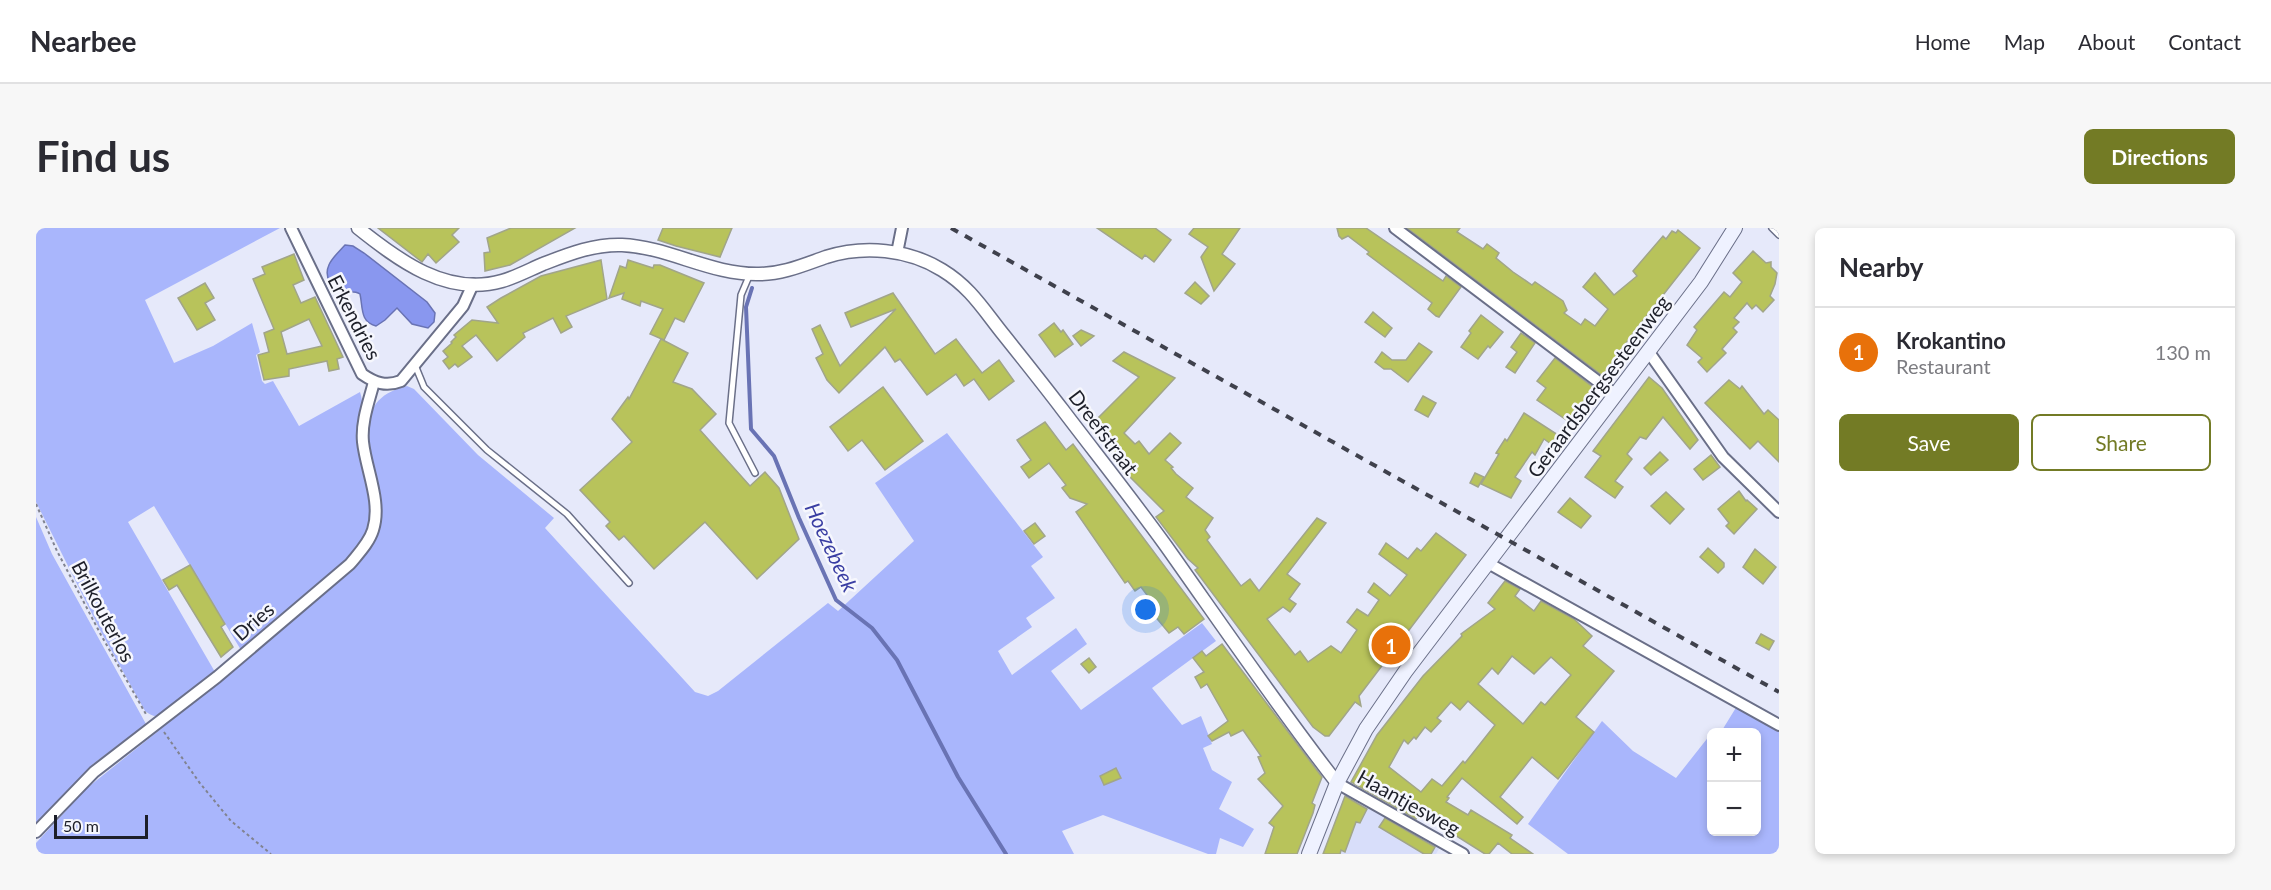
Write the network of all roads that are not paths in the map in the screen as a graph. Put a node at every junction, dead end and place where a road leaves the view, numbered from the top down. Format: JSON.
{"nodes":[{"id":1,"x":291,"y":228,"type":"edge"},
{"id":2,"x":358,"y":228,"type":"edge"},
{"id":3,"x":902,"y":228,"type":"edge"},
{"id":4,"x":1395,"y":228,"type":"edge"},
{"id":5,"x":1735,"y":228,"type":"edge"},
{"id":6,"x":1772,"y":228,"type":"edge"},
{"id":7,"x":1779,"y":235,"type":"edge"},
{"id":8,"x":897,"y":253,"type":"junction"},
{"id":9,"x":754,"y":274,"type":"junction"},
{"id":10,"x":473,"y":284,"type":"junction"},
{"id":11,"x":1648,"y":351,"type":"junction"},
{"id":12,"x":415,"y":365,"type":"junction"},
{"id":13,"x":374,"y":382,"type":"junction"},
{"id":14,"x":1616,"y":395,"type":"junction"},
{"id":15,"x":755,"y":473,"type":"dead end"},
{"id":16,"x":1779,"y":512,"type":"edge"},
{"id":17,"x":1488,"y":563,"type":"junction"},
{"id":18,"x":629,"y":583,"type":"dead end"},
{"id":19,"x":1779,"y":725,"type":"edge"},
{"id":20,"x":1337,"y":783,"type":"junction"},
{"id":21,"x":36,"y":832,"type":"edge"},
{"id":22,"x":1309,"y":854,"type":"edge"},
{"id":23,"x":1463,"y":854,"type":"edge"}],
"edges":[{"from":1,"to":13,"type":"street","name":"Erkendries"},
{"from":2,"to":10,"type":"street"},
{"from":3,"to":8,"type":"street"},
{"from":4,"to":14,"type":"street"},
{"from":5,"to":11,"type":"main road","name":"Geraardsbergsesteenweg"},
{"from":6,"to":7,"type":"lane"},
{"from":8,"to":9,"type":"street","name":"Dreefstraat"},
{"from":8,"to":20,"type":"street","name":"Dreefstraat"},
{"from":9,"to":10,"type":"street"},
{"from":9,"to":15,"type":"lane"},
{"from":10,"to":12,"type":"street","name":"Erkendries"},
{"from":11,"to":14,"type":"main road","name":"Geraardsbergsesteenweg"},
{"from":11,"to":16,"type":"street"},
{"from":12,"to":13,"type":"street","name":"Erkendries"},
{"from":12,"to":18,"type":"lane"},
{"from":13,"to":21,"type":"street","name":"Dries"},
{"from":14,"to":17,"type":"main road","name":"Geraardsbergsesteenweg"},
{"from":17,"to":19,"type":"street"},
{"from":17,"to":20,"type":"main road","name":"Geraardsbergsesteenweg"},
{"from":20,"to":22,"type":"main road","name":"Geraardsbergsesteenweg"},
{"from":20,"to":23,"type":"street","name":"Haantjesweg"}]}
